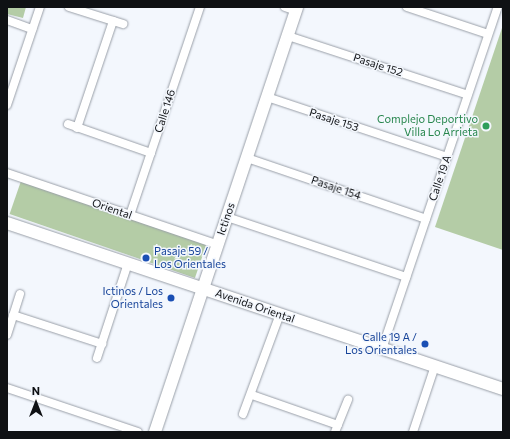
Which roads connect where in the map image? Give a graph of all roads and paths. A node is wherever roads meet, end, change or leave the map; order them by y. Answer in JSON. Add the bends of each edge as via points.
{"nodes":[{"id":1,"x":40,"y":7,"type":"edge"},
{"id":2,"x":69,"y":7,"type":"edge"},
{"id":3,"x":200,"y":7,"type":"edge"},
{"id":4,"x":407,"y":7,"type":"edge"},
{"id":5,"x":498,"y":7,"type":"edge"},
{"id":6,"x":293,"y":8,"type":"edge"},
{"id":7,"x":7,"y":20,"type":"edge"},
{"id":8,"x":113,"y":21,"type":"junction"},
{"id":9,"x":123,"y":24,"type":"dead end"},
{"id":10,"x":32,"y":29,"type":"junction"},
{"id":11,"x":488,"y":34,"type":"junction"},
{"id":12,"x":288,"y":36,"type":"junction"},
{"id":13,"x":468,"y":95,"type":"junction"},
{"id":14,"x":267,"y":97,"type":"junction"},
{"id":15,"x":7,"y":105,"type":"edge"},
{"id":16,"x":68,"y":124,"type":"dead end"},
{"id":17,"x":78,"y":128,"type":"junction"},
{"id":18,"x":151,"y":152,"type":"junction"},
{"id":19,"x":447,"y":157,"type":"junction"},
{"id":20,"x":247,"y":158,"type":"junction"},
{"id":21,"x":7,"y":173,"type":"edge"},
{"id":22,"x":130,"y":215,"type":"junction"},
{"id":23,"x":227,"y":217,"type":"junction"},
{"id":24,"x":426,"y":219,"type":"junction"},
{"id":25,"x":7,"y":223,"type":"edge"},
{"id":26,"x":218,"y":245,"type":"junction"},
{"id":27,"x":128,"y":263,"type":"junction"},
{"id":28,"x":406,"y":277,"type":"junction"},
{"id":29,"x":203,"y":289,"type":"junction"},
{"id":30,"x":20,"y":294,"type":"dead end"},
{"id":31,"x":280,"y":314,"type":"junction"},
{"id":32,"x":14,"y":315,"type":"junction"},
{"id":33,"x":7,"y":335,"type":"edge"},
{"id":34,"x":102,"y":344,"type":"junction"},
{"id":35,"x":382,"y":349,"type":"junction"},
{"id":36,"x":97,"y":358,"type":"dead end"},
{"id":37,"x":435,"y":366,"type":"junction"},
{"id":38,"x":7,"y":388,"type":"edge"},
{"id":39,"x":503,"y":389,"type":"edge"},
{"id":40,"x":252,"y":395,"type":"junction"},
{"id":41,"x":348,"y":400,"type":"dead end"},
{"id":42,"x":243,"y":414,"type":"dead end"},
{"id":43,"x":336,"y":428,"type":"edge"},
{"id":44,"x":138,"y":432,"type":"edge"},
{"id":45,"x":155,"y":432,"type":"edge"},
{"id":46,"x":413,"y":432,"type":"edge"}],
"edges":[{"from":1,"to":10,"type":"street"},
{"from":2,"to":8,"type":"street"},
{"from":3,"to":18,"type":"street","name":"Calle 146"},
{"from":4,"to":11,"type":"street"},
{"from":5,"to":11,"type":"street","name":"Calle 19 A"},
{"from":6,"to":12,"type":"main road","name":"Ictinos"},
{"from":7,"to":10,"type":"street"},
{"from":8,"to":9,"type":"street"},
{"from":8,"to":17,"type":"street"},
{"from":10,"to":15,"type":"street"},
{"from":11,"to":13,"type":"street","name":"Calle 19 A"},
{"from":12,"to":13,"type":"street","name":"Pasaje 152"},
{"from":12,"to":14,"type":"main road","name":"Ictinos"},
{"from":13,"to":19,"type":"street","name":"Calle 19 A"},
{"from":14,"to":19,"type":"street","name":"Pasaje 153"},
{"from":14,"to":20,"type":"main road","name":"Ictinos"},
{"from":16,"to":17,"type":"street"},
{"from":17,"to":18,"type":"street"},
{"from":18,"to":22,"type":"street","name":"Calle 146"},
{"from":19,"to":24,"type":"street","name":"Calle 19 A"},
{"from":20,"to":23,"type":"main road","name":"Ictinos"},
{"from":20,"to":24,"type":"street","name":"Pasaje 154"},
{"from":21,"to":22,"type":"street","name":"Oriental"},
{"from":22,"to":26,"type":"street","name":"Oriental"},
{"from":23,"to":26,"type":"main road","name":"Ictinos"},
{"from":23,"to":28,"type":"street"},
{"from":24,"to":28,"type":"street","name":"Calle 19 A"},
{"from":25,"to":27,"type":"main road","name":"Avenida Oriental"},
{"from":26,"to":29,"type":"main road","name":"Ictinos"},
{"from":27,"to":29,"type":"main road","name":"Avenida Oriental"},
{"from":27,"to":34,"type":"street"},
{"from":28,"to":35,"type":"street","name":"Calle 19 A"},
{"from":29,"to":31,"type":"main road","name":"Avenida Oriental"},
{"from":29,"to":45,"type":"main road","name":"Ictinos"},
{"from":30,"to":32,"type":"street"},
{"from":31,"to":35,"type":"main road","name":"Avenida Oriental"},
{"from":31,"to":40,"type":"street"},
{"from":32,"to":33,"type":"street"},
{"from":32,"to":34,"type":"street"},
{"from":34,"to":36,"type":"street"},
{"from":35,"to":37,"type":"main road","name":"Avenida Oriental"},
{"from":37,"to":39,"type":"main road","name":"Avenida Oriental"},
{"from":37,"to":46,"type":"street"},
{"from":38,"to":44,"type":"street"},
{"from":40,"to":42,"type":"street"},
{"from":40,"to":43,"type":"street"},
{"from":41,"to":43,"type":"street"}]}
